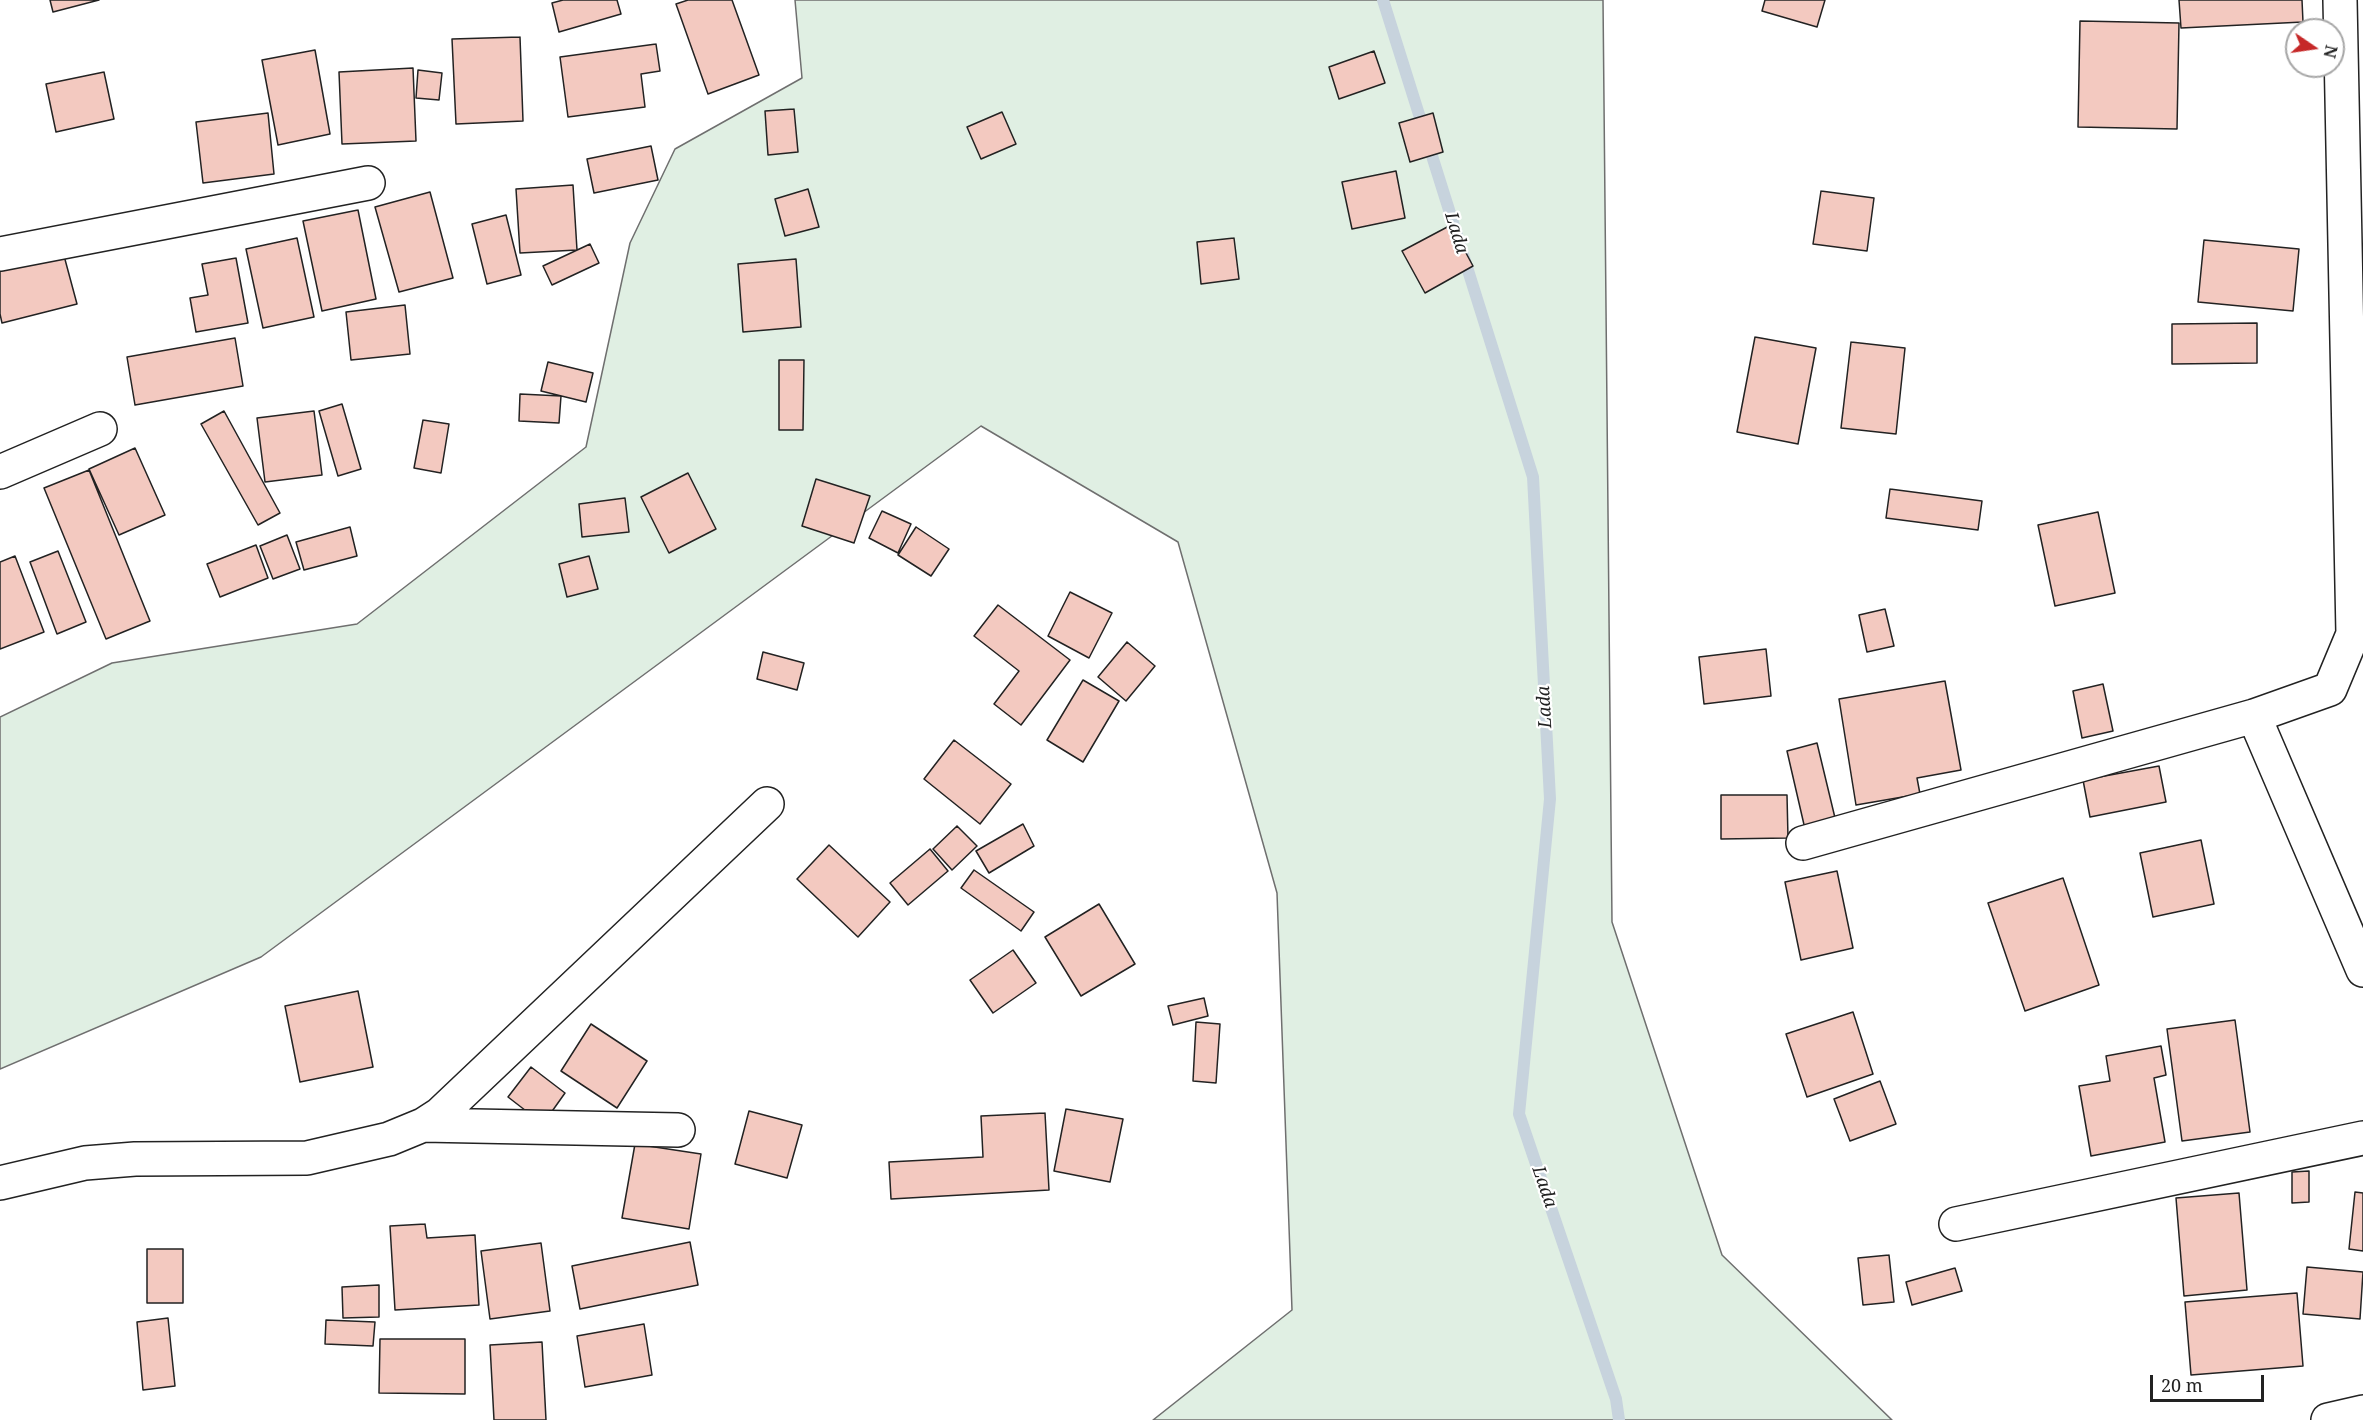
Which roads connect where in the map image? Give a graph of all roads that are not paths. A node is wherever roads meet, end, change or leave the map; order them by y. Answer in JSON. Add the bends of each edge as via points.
{"nodes":[{"id":1,"x":2340,"y":0,"type":"edge"},
{"id":2,"x":368,"y":183,"type":"dead end"},
{"id":3,"x":0,"y":254,"type":"edge"},
{"id":4,"x":100,"y":429,"type":"dead end"},
{"id":5,"x":0,"y":472,"type":"edge"},
{"id":6,"x":2254,"y":716,"type":"junction"},
{"id":7,"x":767,"y":804,"type":"dead end"},
{"id":8,"x":1803,"y":843,"type":"dead end"},
{"id":9,"x":2363,"y":970,"type":"edge"},
{"id":10,"x":423,"y":1125,"type":"junction"},
{"id":11,"x":678,"y":1130,"type":"dead end"},
{"id":12,"x":2363,"y":1138,"type":"edge"},
{"id":13,"x":0,"y":1183,"type":"edge"},
{"id":14,"x":1956,"y":1224,"type":"dead end"},
{"id":15,"x":2363,"y":1412,"type":"edge"},
{"id":16,"x":2328,"y":1420,"type":"edge"}],
"edges":[{"from":1,"to":6,"type":"street","via":[[2353,634],[2330,689]]},
{"from":2,"to":3,"type":"street"},
{"from":4,"to":5,"type":"street"},
{"from":6,"to":8,"type":"street"},
{"from":6,"to":9,"type":"street"},
{"from":7,"to":10,"type":"street","via":[[440,1114]]},
{"from":10,"to":11,"type":"street"},
{"from":10,"to":13,"type":"street","via":[[389,1139],[307,1158],[85,1163]]},
{"from":12,"to":14,"type":"street"},
{"from":15,"to":16,"type":"street"}]}
